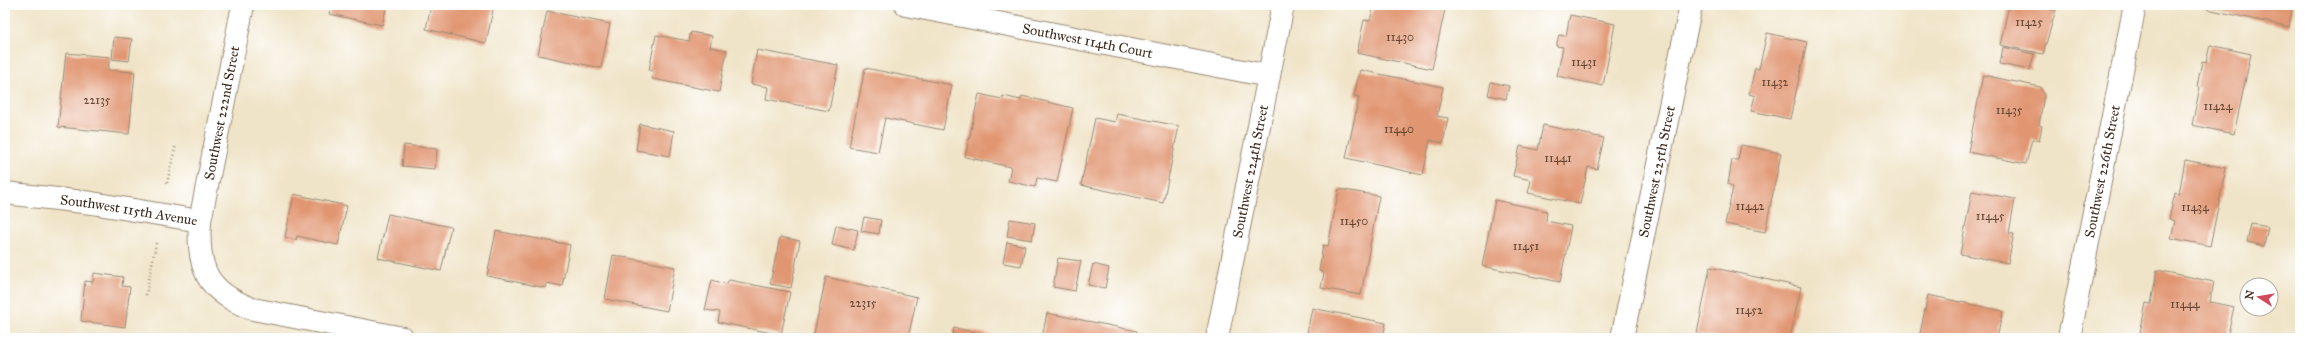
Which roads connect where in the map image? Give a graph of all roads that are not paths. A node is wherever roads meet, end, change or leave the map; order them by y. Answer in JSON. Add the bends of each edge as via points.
{"nodes":[{"id":1,"x":243,"y":5,"type":"edge"},
{"id":2,"x":906,"y":5,"type":"edge"},
{"id":3,"x":1283,"y":5,"type":"edge"},
{"id":4,"x":1691,"y":5,"type":"edge"},
{"id":5,"x":2135,"y":5,"type":"edge"},
{"id":6,"x":1269,"y":76,"type":"junction"},
{"id":7,"x":5,"y":194,"type":"edge"},
{"id":8,"x":200,"y":220,"type":"junction"},
{"id":9,"x":404,"y":338,"type":"edge"},
{"id":10,"x":1217,"y":338,"type":"edge"},
{"id":11,"x":1622,"y":338,"type":"edge"},
{"id":12,"x":2069,"y":338,"type":"edge"}],
"edges":[{"from":1,"to":8,"type":"street","name":"Southwest 222nd Street"},
{"from":2,"to":6,"type":"street","name":"Southwest 114th Court"},
{"from":3,"to":6,"type":"street","name":"Southwest 224th Street"},
{"from":4,"to":11,"type":"street","name":"Southwest 225th Street"},
{"from":5,"to":12,"type":"street","name":"Southwest 226th Street"},
{"from":6,"to":10,"type":"street","name":"Southwest 224th Street"},
{"from":7,"to":8,"type":"street","name":"Southwest 115th Avenue","via":[[92,203]]},
{"from":8,"to":9,"type":"street","name":"Southwest 115th Avenue","via":[[199,254],[203,268],[210,282],[231,299],[253,309]]}]}
